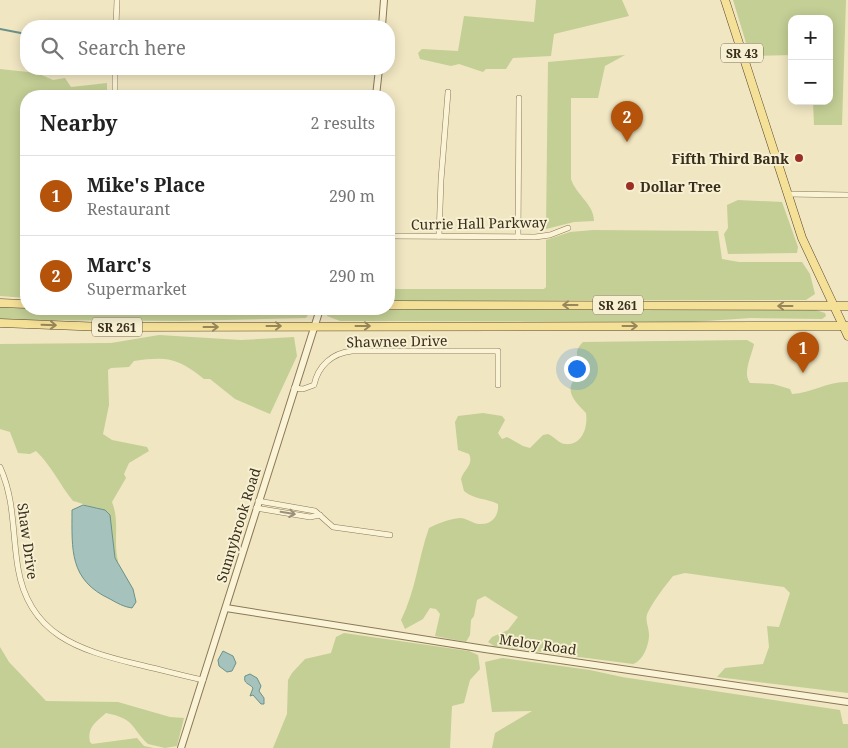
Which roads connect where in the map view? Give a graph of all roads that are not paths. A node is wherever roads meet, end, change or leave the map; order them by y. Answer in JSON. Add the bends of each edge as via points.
{"nodes":[{"id":1,"x":117,"y":0,"type":"edge"},
{"id":2,"x":384,"y":0,"type":"edge"},
{"id":3,"x":726,"y":0,"type":"edge"},
{"id":4,"x":116,"y":20,"type":"edge"},
{"id":5,"x":382,"y":20,"type":"edge"},
{"id":6,"x":115,"y":75,"type":"edge"},
{"id":7,"x":378,"y":75,"type":"edge"},
{"id":8,"x":115,"y":90,"type":"edge"},
{"id":9,"x":376,"y":90,"type":"edge"},
{"id":10,"x":448,"y":92,"type":"dead end"},
{"id":11,"x":519,"y":98,"type":"dead end"},
{"id":12,"x":786,"y":194,"type":"junction"},
{"id":13,"x":848,"y":195,"type":"edge"},
{"id":14,"x":568,"y":228,"type":"dead end"},
{"id":15,"x":395,"y":236,"type":"edge"},
{"id":16,"x":439,"y":236,"type":"junction"},
{"id":17,"x":518,"y":237,"type":"junction"},
{"id":18,"x":0,"y":303,"type":"edge"},
{"id":19,"x":20,"y":304,"type":"edge"},
{"id":20,"x":395,"y":305,"type":"edge"},
{"id":21,"x":833,"y":306,"type":"junction"},
{"id":22,"x":848,"y":306,"type":"edge"},
{"id":23,"x":318,"y":315,"type":"edge"},
{"id":24,"x":0,"y":323,"type":"edge"},
{"id":25,"x":314,"y":326,"type":"junction"},
{"id":26,"x":846,"y":326,"type":"edge"},
{"id":27,"x":848,"y":336,"type":"edge"},
{"id":28,"x":498,"y":385,"type":"dead end"},
{"id":29,"x":294,"y":388,"type":"junction"},
{"id":30,"x":0,"y":467,"type":"edge"},
{"id":31,"x":257,"y":505,"type":"junction"},
{"id":32,"x":390,"y":535,"type":"dead end"},
{"id":33,"x":226,"y":608,"type":"junction"},
{"id":34,"x":203,"y":680,"type":"junction"},
{"id":35,"x":848,"y":702,"type":"edge"},
{"id":36,"x":181,"y":748,"type":"edge"}],
"edges":[{"from":1,"to":4,"type":"street"},
{"from":2,"to":5,"type":"street"},
{"from":3,"to":12,"type":"main road","number":"SR 43"},
{"from":6,"to":8,"type":"street"},
{"from":7,"to":9,"type":"street"},
{"from":10,"to":16,"type":"street"},
{"from":11,"to":17,"type":"street"},
{"from":12,"to":13,"type":"street"},
{"from":12,"to":21,"type":"main road","number":"SR 43"},
{"from":14,"to":17,"type":"street","name":"Currie Hall Parkway","via":[[545,236]]},
{"from":15,"to":16,"type":"street","name":"Currie Hall Parkway"},
{"from":16,"to":17,"type":"street","name":"Currie Hall Parkway"},
{"from":18,"to":19,"type":"main road"},
{"from":21,"to":20,"type":"main road","number":"SR 261","one_way":true},
{"from":21,"to":22,"type":"main road","number":"SR 261"},
{"from":21,"to":26,"type":"main road","number":"SR 43"},
{"from":23,"to":25,"type":"street","name":"Sunnybrook Road"},
{"from":24,"to":25,"type":"main road","number":"SR 261","one_way":true,"via":[[105,327]]},
{"from":25,"to":26,"type":"main road","number":"SR 261","one_way":true},
{"from":25,"to":29,"type":"street","name":"Sunnybrook Road"},
{"from":26,"to":27,"type":"main road","number":"SR 43"},
{"from":28,"to":29,"type":"street","name":"Shawnee Drive","via":[[498,351],[344,352],[322,366],[314,385],[306,389]]},
{"from":29,"to":31,"type":"street","name":"Sunnybrook Road"},
{"from":30,"to":34,"type":"street","name":"Shaw Drive","via":[[12,503],[21,581],[35,611],[49,627],[67,641],[93,653]]},
{"from":31,"to":32,"type":"street","via":[[310,517],[320,515],[333,526]]},
{"from":31,"to":33,"type":"street","name":"Sunnybrook Road"},
{"from":33,"to":34,"type":"street","name":"Sunnybrook Road"},
{"from":33,"to":35,"type":"street","name":"Meloy Road"},
{"from":34,"to":36,"type":"street","name":"Sunnybrook Road"}]}
